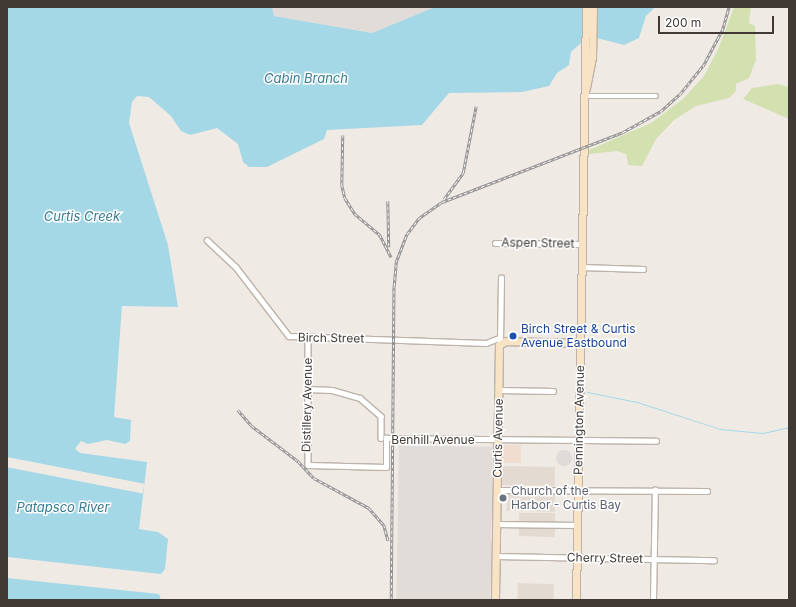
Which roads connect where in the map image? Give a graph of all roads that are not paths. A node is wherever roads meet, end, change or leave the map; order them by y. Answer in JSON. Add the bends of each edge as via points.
{"nodes":[{"id":1,"x":586,"y":7,"type":"edge"},
{"id":2,"x":593,"y":7,"type":"edge"},
{"id":3,"x":589,"y":45,"type":"junction"},
{"id":4,"x":583,"y":96,"type":"junction"},
{"id":5,"x":656,"y":96,"type":"dead end"},
{"id":6,"x":207,"y":240,"type":"dead end"},
{"id":7,"x":494,"y":243,"type":"dead end"},
{"id":8,"x":581,"y":244,"type":"junction"},
{"id":9,"x":581,"y":267,"type":"junction"},
{"id":10,"x":643,"y":268,"type":"dead end"},
{"id":11,"x":501,"y":278,"type":"dead end"},
{"id":12,"x":500,"y":340,"type":"junction"},
{"id":13,"x":567,"y":342,"type":"junction"},
{"id":14,"x":580,"y":343,"type":"junction"},
{"id":15,"x":308,"y":344,"type":"dead end"},
{"id":16,"x":307,"y":389,"type":"junction"},
{"id":17,"x":499,"y":390,"type":"junction"},
{"id":18,"x":554,"y":391,"type":"dead end"},
{"id":19,"x":579,"y":403,"type":"junction"},
{"id":20,"x":381,"y":438,"type":"dead end"},
{"id":21,"x":498,"y":440,"type":"junction"},
{"id":22,"x":656,"y":441,"type":"dead end"},
{"id":23,"x":579,"y":442,"type":"junction"},
{"id":24,"x":308,"y":465,"type":"joint"},
{"id":25,"x":497,"y":490,"type":"junction"},
{"id":26,"x":578,"y":490,"type":"junction"},
{"id":27,"x":655,"y":490,"type":"junction"},
{"id":28,"x":707,"y":491,"type":"dead end"},
{"id":29,"x":496,"y":524,"type":"junction"},
{"id":30,"x":577,"y":525,"type":"junction"},
{"id":31,"x":496,"y":556,"type":"junction"},
{"id":32,"x":577,"y":558,"type":"junction"},
{"id":33,"x":654,"y":559,"type":"junction"},
{"id":34,"x":714,"y":560,"type":"dead end"},
{"id":35,"x":495,"y":600,"type":"edge"},
{"id":36,"x":576,"y":600,"type":"edge"},
{"id":37,"x":653,"y":600,"type":"edge"}],
"edges":[{"from":1,"to":3,"type":"main road","name":"Pennington Avenue"},
{"from":2,"to":3,"type":"main road","name":"Pennington Avenue"},
{"from":3,"to":4,"type":"main road","name":"Pennington Avenue","via":[[591,70]]},
{"from":4,"to":5,"type":"street"},
{"from":4,"to":8,"type":"main road","name":"Pennington Avenue"},
{"from":6,"to":12,"type":"street","name":"Birch Street","via":[[236,267],[290,336],[486,343]]},
{"from":7,"to":8,"type":"street","name":"Aspen Street"},
{"from":8,"to":9,"type":"main road","name":"Pennington Avenue"},
{"from":9,"to":10,"type":"street","name":"Aspen Street"},
{"from":9,"to":14,"type":"main road","name":"Pennington Avenue"},
{"from":11,"to":12,"type":"street","name":"Curtis Avenue"},
{"from":12,"to":13,"type":"main road","name":"Birch Street"},
{"from":12,"to":17,"type":"main road","name":"Curtis Avenue"},
{"from":13,"to":14,"type":"main road","name":"Birch Street"},
{"from":13,"to":19,"type":"main road","via":[[577,346]]},
{"from":14,"to":19,"type":"main road","name":"Pennington Avenue"},
{"from":15,"to":16,"type":"street","name":"Distillery Avenue"},
{"from":16,"to":20,"type":"street","via":[[332,390],[360,398],[381,416]]},
{"from":16,"to":24,"type":"street","name":"Distillery Avenue"},
{"from":17,"to":18,"type":"street"},
{"from":17,"to":21,"type":"main road","name":"Curtis Avenue"},
{"from":19,"to":23,"type":"main road","name":"Pennington Avenue"},
{"from":21,"to":23,"type":"street","name":"Benhill Avenue"},
{"from":21,"to":24,"type":"street","name":"Benhill Avenue","via":[[386,438],[386,467]]},
{"from":21,"to":25,"type":"main road","name":"Curtis Avenue"},
{"from":22,"to":23,"type":"street","name":"Benhill Avenue"},
{"from":23,"to":26,"type":"main road","name":"Pennington Avenue"},
{"from":25,"to":26,"type":"street"},
{"from":25,"to":29,"type":"main road","name":"Curtis Avenue"},
{"from":26,"to":27,"type":"street"},
{"from":26,"to":30,"type":"main road","name":"Pennington Avenue"},
{"from":27,"to":28,"type":"street"},
{"from":27,"to":33,"type":"street"},
{"from":29,"to":30,"type":"street"},
{"from":29,"to":31,"type":"main road","name":"Curtis Avenue"},
{"from":30,"to":32,"type":"main road","name":"Pennington Avenue"},
{"from":31,"to":32,"type":"street","name":"Cherry Street"},
{"from":31,"to":35,"type":"main road","name":"Curtis Avenue"},
{"from":32,"to":33,"type":"street","name":"Cherry Street"},
{"from":32,"to":36,"type":"main road","name":"Pennington Avenue"},
{"from":33,"to":34,"type":"street","name":"Cherry Street"},
{"from":33,"to":37,"type":"street"}]}
